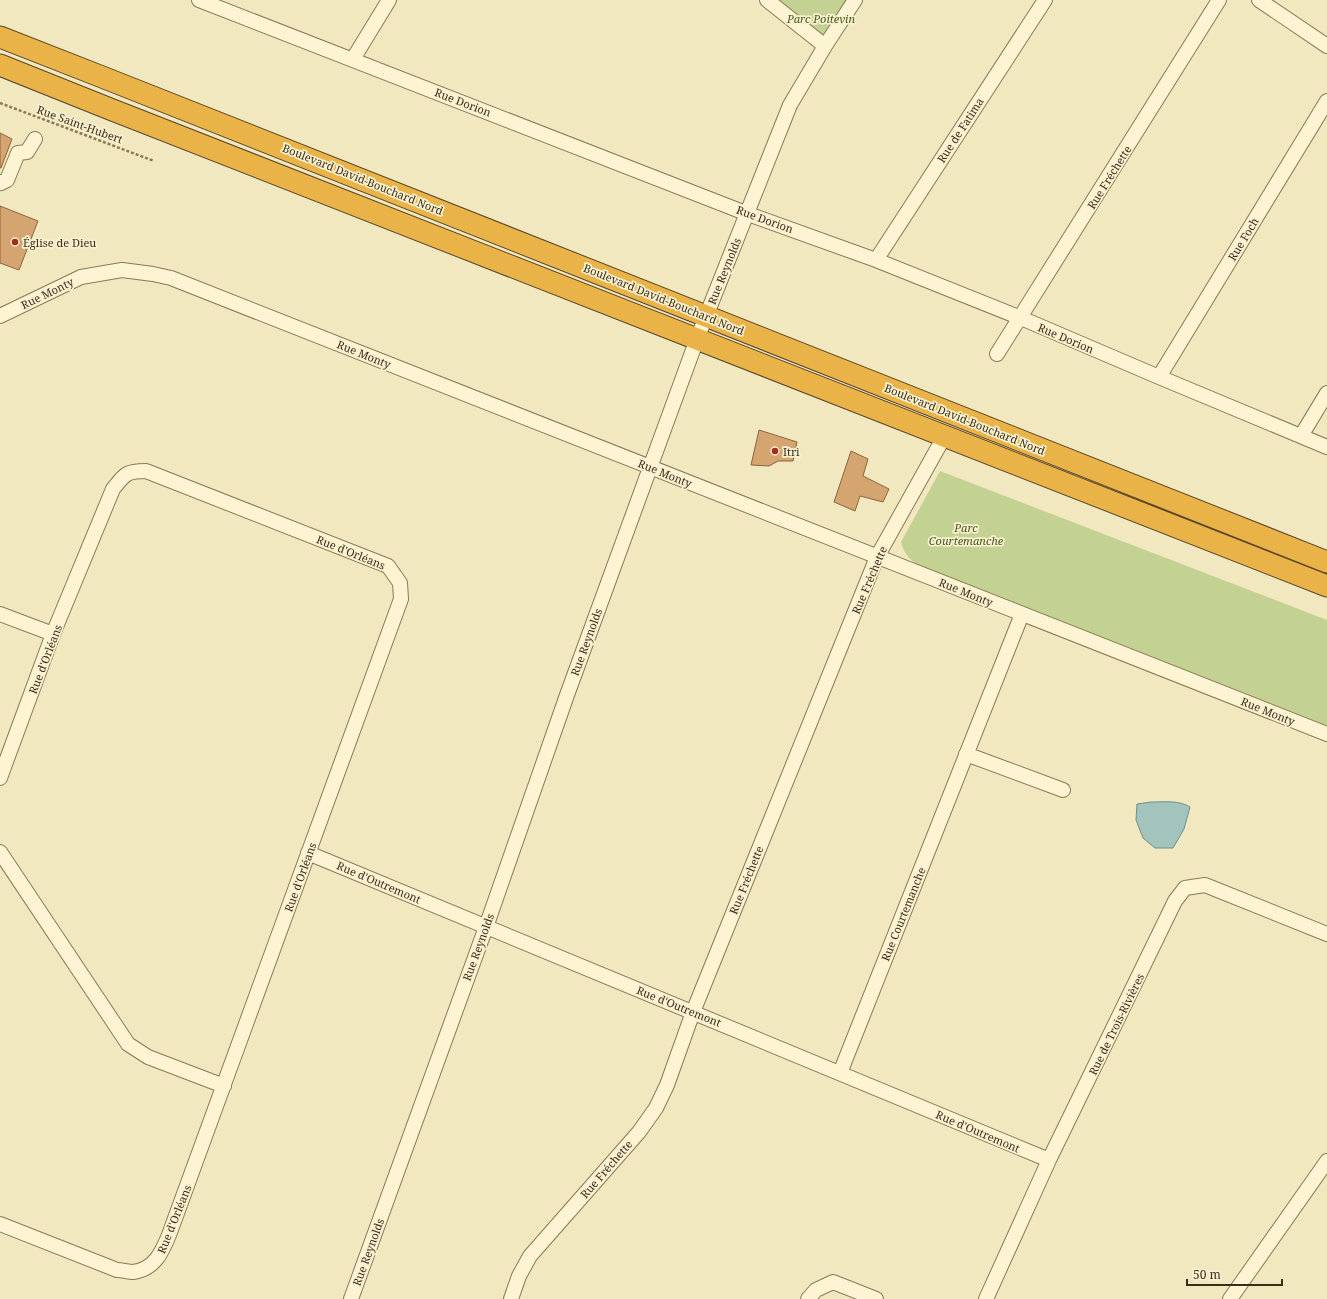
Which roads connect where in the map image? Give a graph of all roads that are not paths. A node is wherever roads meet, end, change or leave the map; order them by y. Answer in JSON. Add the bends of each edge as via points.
{"nodes":[{"id":1,"x":199,"y":0,"type":"edge"},
{"id":2,"x":389,"y":0,"type":"edge"},
{"id":3,"x":767,"y":0,"type":"edge"},
{"id":4,"x":855,"y":0,"type":"edge"},
{"id":5,"x":1045,"y":0,"type":"edge"},
{"id":6,"x":1219,"y":0,"type":"edge"},
{"id":7,"x":1259,"y":0,"type":"edge"},
{"id":8,"x":0,"y":37,"type":"edge"},
{"id":9,"x":825,"y":46,"type":"junction"},
{"id":10,"x":1327,"y":46,"type":"edge"},
{"id":11,"x":353,"y":59,"type":"junction"},
{"id":12,"x":0,"y":64,"type":"edge"},
{"id":13,"x":1327,"y":102,"type":"edge"},
{"id":14,"x":35,"y":139,"type":"dead end"},
{"id":15,"x":0,"y":182,"type":"edge"},
{"id":16,"x":748,"y":214,"type":"junction"},
{"id":17,"x":876,"y":260,"type":"junction"},
{"id":18,"x":0,"y":316,"type":"edge"},
{"id":19,"x":706,"y":316,"type":"junction"},
{"id":20,"x":1021,"y":318,"type":"junction"},
{"id":21,"x":697,"y":339,"type":"junction"},
{"id":22,"x":997,"y":354,"type":"dead end"},
{"id":23,"x":1159,"y":377,"type":"junction"},
{"id":24,"x":1327,"y":393,"type":"edge"},
{"id":25,"x":1301,"y":436,"type":"junction"},
{"id":26,"x":944,"y":437,"type":"junction"},
{"id":27,"x":1327,"y":447,"type":"edge"},
{"id":28,"x":650,"y":467,"type":"junction"},
{"id":29,"x":877,"y":557,"type":"junction"},
{"id":30,"x":1327,"y":562,"type":"edge"},
{"id":31,"x":1327,"y":586,"type":"edge"},
{"id":32,"x":0,"y":614,"type":"edge"},
{"id":33,"x":1022,"y":614,"type":"junction"},
{"id":34,"x":54,"y":634,"type":"junction"},
{"id":35,"x":1327,"y":734,"type":"edge"},
{"id":36,"x":966,"y":754,"type":"junction"},
{"id":37,"x":0,"y":778,"type":"edge"},
{"id":38,"x":1063,"y":790,"type":"dead end"},
{"id":39,"x":0,"y":852,"type":"edge"},
{"id":40,"x":308,"y":853,"type":"junction"},
{"id":41,"x":486,"y":927,"type":"junction"},
{"id":42,"x":1327,"y":934,"type":"edge"},
{"id":43,"x":693,"y":1012,"type":"junction"},
{"id":44,"x":840,"y":1073,"type":"junction"},
{"id":45,"x":224,"y":1086,"type":"junction"},
{"id":46,"x":1049,"y":1160,"type":"junction"},
{"id":47,"x":1327,"y":1161,"type":"edge"},
{"id":48,"x":0,"y":1224,"type":"edge"},
{"id":49,"x":351,"y":1299,"type":"edge"},
{"id":50,"x":511,"y":1299,"type":"edge"},
{"id":51,"x":808,"y":1299,"type":"edge"},
{"id":52,"x":876,"y":1299,"type":"edge"},
{"id":53,"x":986,"y":1299,"type":"edge"},
{"id":54,"x":1230,"y":1299,"type":"edge"}],
"edges":[{"from":1,"to":11,"type":"street","name":"Rue Dorion"},
{"from":2,"to":11,"type":"street"},
{"from":3,"to":9,"type":"street"},
{"from":4,"to":9,"type":"street","name":"Rue Reynolds"},
{"from":5,"to":17,"type":"street","name":"Rue de Fatima"},
{"from":6,"to":20,"type":"street","name":"Rue Fréchette"},
{"from":7,"to":10,"type":"street"},
{"from":8,"to":19,"type":"highway","name":"Boulevard David-Bouchard Nord"},
{"from":9,"to":16,"type":"street","name":"Rue Reynolds","via":[[790,105]]},
{"from":11,"to":16,"type":"street","name":"Rue Dorion"},
{"from":12,"to":21,"type":"highway","name":"Boulevard David-Bouchard Nord"},
{"from":13,"to":23,"type":"street","name":"Rue Foch"},
{"from":14,"to":15,"type":"street","via":[[27,152],[18,153],[7,180]]},
{"from":16,"to":17,"type":"street","name":"Rue Dorion"},
{"from":16,"to":19,"type":"street","name":"Rue Reynolds"},
{"from":17,"to":20,"type":"street","name":"Rue Dorion"},
{"from":18,"to":28,"type":"street","name":"Rue Monty","via":[[81,277],[122,270],[172,278]]},
{"from":19,"to":21,"type":"street","name":"Rue Reynolds"},
{"from":19,"to":30,"type":"highway","name":"Boulevard David-Bouchard Nord"},
{"from":20,"to":22,"type":"street","name":"Rue Fréchette"},
{"from":20,"to":23,"type":"street","name":"Rue Dorion"},
{"from":21,"to":26,"type":"highway","name":"Boulevard David-Bouchard Nord"},
{"from":21,"to":28,"type":"street","name":"Rue Reynolds"},
{"from":23,"to":25,"type":"street","name":"Rue Dorion"},
{"from":24,"to":25,"type":"street"},
{"from":25,"to":27,"type":"street","name":"Rue Dorion"},
{"from":26,"to":29,"type":"street","name":"Rue Fréchette"},
{"from":26,"to":31,"type":"highway","name":"Boulevard David-Bouchard Nord"},
{"from":28,"to":29,"type":"street","name":"Rue Monty"},
{"from":28,"to":41,"type":"street","name":"Rue Reynolds","via":[[569,687]]},
{"from":29,"to":33,"type":"street","name":"Rue Monty"},
{"from":29,"to":43,"type":"street","name":"Rue Fréchette"},
{"from":32,"to":34,"type":"street"},
{"from":33,"to":35,"type":"street","name":"Rue Monty"},
{"from":33,"to":36,"type":"street","name":"Rue Courtemanche"},
{"from":34,"to":37,"type":"street","name":"Rue d'Orléans"},
{"from":34,"to":40,"type":"street","name":"Rue d'Orléans","via":[[113,489],[122,477],[131,471],[146,471],[388,566],[400,583],[401,600]]},
{"from":36,"to":38,"type":"street"},
{"from":36,"to":44,"type":"street","name":"Rue Courtemanche"},
{"from":39,"to":45,"type":"street","via":[[128,1044],[148,1057]]},
{"from":40,"to":41,"type":"street","name":"Rue d'Outremont"},
{"from":40,"to":45,"type":"street","name":"Rue d'Orléans"},
{"from":41,"to":43,"type":"street","name":"Rue d'Outremont"},
{"from":41,"to":49,"type":"street","name":"Rue Reynolds"},
{"from":42,"to":46,"type":"street","name":"Rue de Trois-Rivières","via":[[1205,885],[1185,888],[1175,901]]},
{"from":43,"to":44,"type":"street","name":"Rue d'Outremont"},
{"from":43,"to":50,"type":"street","name":"Rue Fréchette","via":[[656,1108],[639,1132],[530,1256]]},
{"from":44,"to":46,"type":"street","name":"Rue d'Outremont"},
{"from":45,"to":48,"type":"street","name":"Rue d'Orléans","via":[[160,1257],[147,1268],[133,1272],[117,1270]]},
{"from":46,"to":53,"type":"street","name":"Rue de Trois-Rivières"},
{"from":47,"to":54,"type":"street"},
{"from":51,"to":52,"type":"street","via":[[816,1290],[833,1282]]}]}
